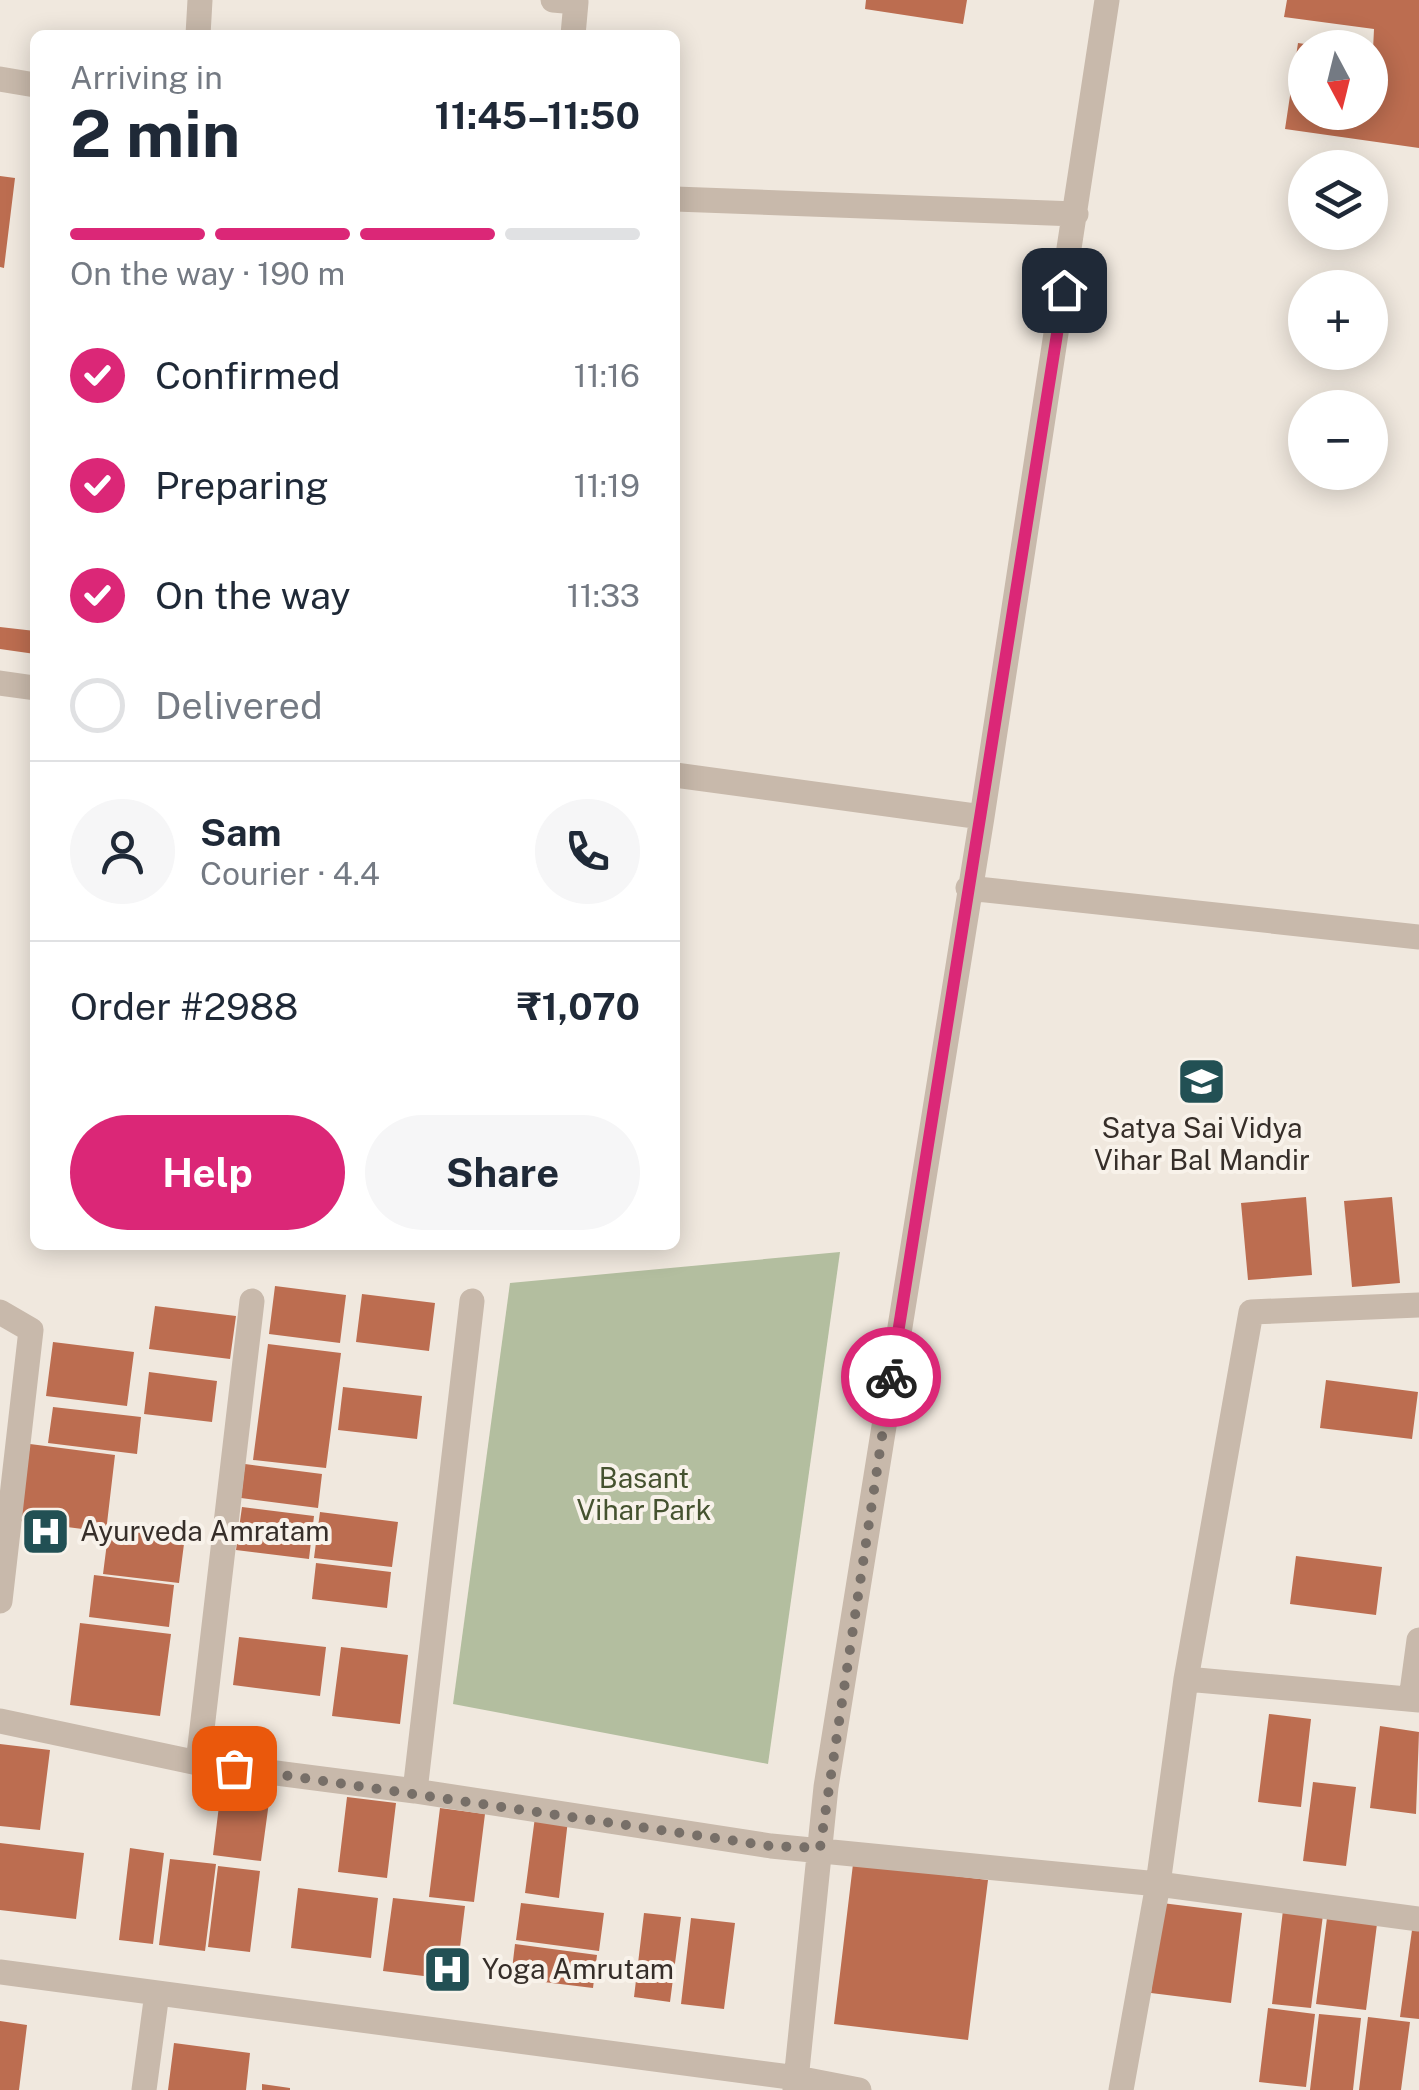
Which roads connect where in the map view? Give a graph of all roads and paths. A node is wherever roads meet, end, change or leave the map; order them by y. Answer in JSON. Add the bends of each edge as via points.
{"nodes":[{"id":1,"x":200,"y":0,"type":"edge"},
{"id":2,"x":553,"y":0,"type":"edge"},
{"id":3,"x":1107,"y":0,"type":"edge"},
{"id":4,"x":198,"y":30,"type":"edge"},
{"id":5,"x":573,"y":30,"type":"edge"},
{"id":6,"x":0,"y":79,"type":"edge"},
{"id":7,"x":30,"y":84,"type":"edge"},
{"id":8,"x":680,"y":199,"type":"edge"},
{"id":9,"x":1076,"y":214,"type":"junction"},
{"id":10,"x":0,"y":683,"type":"edge"},
{"id":11,"x":30,"y":687,"type":"edge"},
{"id":12,"x":680,"y":776,"type":"edge"},
{"id":13,"x":982,"y":817,"type":"junction"},
{"id":14,"x":968,"y":888,"type":"junction"},
{"id":15,"x":1419,"y":937,"type":"edge"},
{"id":16,"x":472,"y":1300,"type":"dead end"},
{"id":17,"x":252,"y":1301,"type":"dead end"},
{"id":18,"x":1419,"y":1304,"type":"edge"},
{"id":19,"x":0,"y":1312,"type":"edge"},
{"id":20,"x":0,"y":1601,"type":"edge"},
{"id":21,"x":1419,"y":1640,"type":"edge"},
{"id":22,"x":1186,"y":1679,"type":"junction"},
{"id":23,"x":1415,"y":1699,"type":"edge"},
{"id":24,"x":0,"y":1721,"type":"edge"},
{"id":25,"x":198,"y":1763,"type":"junction"},
{"id":26,"x":415,"y":1791,"type":"junction"},
{"id":27,"x":820,"y":1848,"type":"junction"},
{"id":28,"x":1158,"y":1884,"type":"junction"},
{"id":29,"x":1419,"y":1919,"type":"edge"},
{"id":30,"x":0,"y":1972,"type":"edge"},
{"id":31,"x":157,"y":1992,"type":"junction"},
{"id":32,"x":796,"y":2084,"type":"edge"},
{"id":33,"x":144,"y":2090,"type":"edge"},
{"id":34,"x":859,"y":2090,"type":"edge"},
{"id":35,"x":1121,"y":2090,"type":"edge"}],
"edges":[{"from":1,"to":4,"type":"street"},
{"from":2,"to":5,"type":"street","via":[[576,2]]},
{"from":3,"to":9,"type":"street"},
{"from":6,"to":7,"type":"street"},
{"from":8,"to":9,"type":"street"},
{"from":9,"to":13,"type":"street"},
{"from":10,"to":11,"type":"street"},
{"from":12,"to":13,"type":"street"},
{"from":13,"to":14,"type":"street"},
{"from":14,"to":15,"type":"street"},
{"from":14,"to":27,"type":"street"},
{"from":16,"to":26,"type":"street"},
{"from":17,"to":25,"type":"street"},
{"from":18,"to":22,"type":"street","via":[[1251,1312]]},
{"from":19,"to":20,"type":"street","via":[[31,1330]]},
{"from":21,"to":23,"type":"street"},
{"from":22,"to":23,"type":"street"},
{"from":22,"to":28,"type":"street"},
{"from":24,"to":25,"type":"street"},
{"from":25,"to":26,"type":"street"},
{"from":26,"to":27,"type":"street"},
{"from":27,"to":28,"type":"street"},
{"from":27,"to":32,"type":"street"},
{"from":28,"to":29,"type":"street"},
{"from":28,"to":35,"type":"street"},
{"from":30,"to":31,"type":"street"},
{"from":31,"to":32,"type":"street"},
{"from":31,"to":33,"type":"street"},
{"from":32,"to":34,"type":"street"}]}
